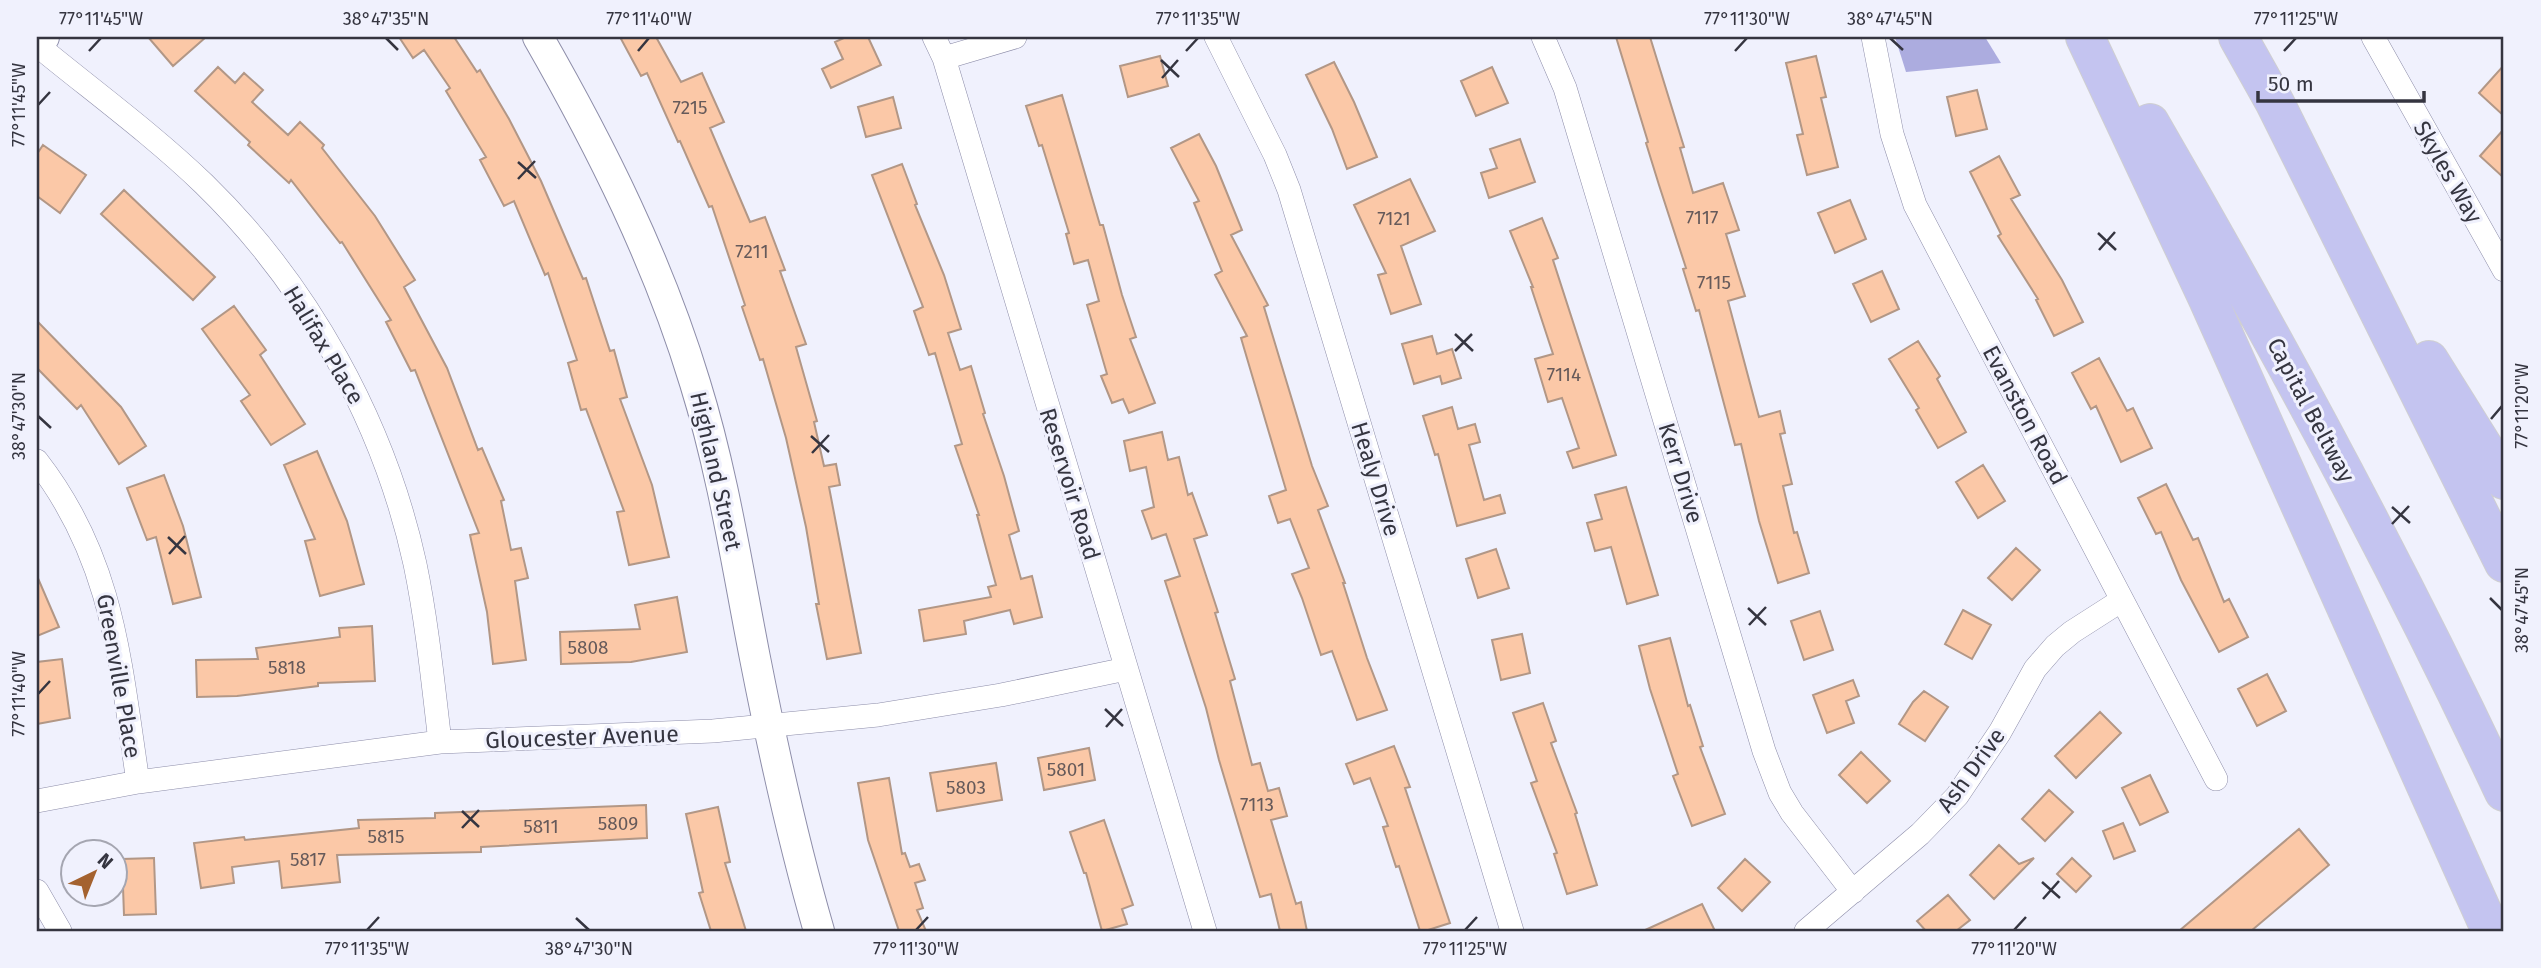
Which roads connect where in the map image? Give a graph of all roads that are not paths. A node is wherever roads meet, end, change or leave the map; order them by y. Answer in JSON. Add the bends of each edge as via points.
{"nodes":[{"id":1,"x":44,"y":37,"type":"edge"},
{"id":2,"x":538,"y":37,"type":"edge"},
{"id":3,"x":934,"y":37,"type":"edge"},
{"id":4,"x":1015,"y":37,"type":"edge"},
{"id":5,"x":1216,"y":37,"type":"edge"},
{"id":6,"x":1543,"y":37,"type":"edge"},
{"id":7,"x":1873,"y":37,"type":"edge"},
{"id":8,"x":2085,"y":37,"type":"edge"},
{"id":9,"x":2100,"y":37,"type":"edge"},
{"id":10,"x":2238,"y":37,"type":"edge"},
{"id":11,"x":2373,"y":37,"type":"edge"},
{"id":12,"x":37,"y":44,"type":"edge"},
{"id":13,"x":944,"y":58,"type":"junction"},
{"id":14,"x":2275,"y":103,"type":"junction"},
{"id":15,"x":2504,"y":270,"type":"edge"},
{"id":16,"x":37,"y":461,"type":"edge"},
{"id":17,"x":2504,"y":480,"type":"edge"},
{"id":18,"x":2504,"y":563,"type":"edge"},
{"id":19,"x":2122,"y":600,"type":"junction"},
{"id":20,"x":1126,"y":668,"type":"junction"},
{"id":21,"x":770,"y":726,"type":"junction"},
{"id":22,"x":440,"y":742,"type":"junction"},
{"id":23,"x":2217,"y":779,"type":"dead end"},
{"id":24,"x":138,"y":782,"type":"junction"},
{"id":25,"x":2504,"y":792,"type":"edge"},
{"id":26,"x":37,"y":801,"type":"edge"},
{"id":27,"x":37,"y":891,"type":"edge"},
{"id":28,"x":1853,"y":892,"type":"junction"},
{"id":29,"x":60,"y":931,"type":"edge"},
{"id":30,"x":819,"y":931,"type":"edge"},
{"id":31,"x":1205,"y":931,"type":"edge"},
{"id":32,"x":1512,"y":931,"type":"edge"},
{"id":33,"x":1806,"y":931,"type":"edge"},
{"id":34,"x":2491,"y":931,"type":"edge"}],
"edges":[{"from":1,"to":12,"type":"street"},
{"from":2,"to":21,"type":"street","name":"Highland Street","via":[[642,240],[696,384],[723,485]]},
{"from":3,"to":13,"type":"street","name":"Reservoir Road"},
{"from":4,"to":13,"type":"street"},
{"from":5,"to":32,"type":"street","name":"Healy Drive","via":[[1289,190]]},
{"from":6,"to":28,"type":"street","name":"Kerr Drive","via":[[1565,88],[1764,751],[1792,813]]},
{"from":7,"to":19,"type":"street","name":"Evanston Road","via":[[1892,134],[1915,205]]},
{"from":8,"to":34,"type":"highway","via":[[2207,297]]},
{"from":9,"to":25,"type":"highway","name":"Capital Beltway","via":[[2334,451]]},
{"from":10,"to":14,"type":"highway"},
{"from":11,"to":15,"type":"street","name":"Skyles Way"},
{"from":12,"to":22,"type":"street","name":"Halifax Place","via":[[173,155],[220,201],[288,283],[333,353],[368,422],[401,510],[415,564]]},
{"from":13,"to":20,"type":"street","name":"Reservoir Road"},
{"from":14,"to":17,"type":"highway"},
{"from":14,"to":18,"type":"highway"},
{"from":16,"to":24,"type":"street","name":"Greenville Place","via":[[89,549],[105,591],[116,634]]},
{"from":19,"to":23,"type":"street","name":"Evanston Road"},
{"from":19,"to":28,"type":"street","name":"Ash Drive","via":[[2055,646],[2031,676],[1956,796]]},
{"from":20,"to":21,"type":"street","name":"Gloucester Avenue","via":[[892,713]]},
{"from":20,"to":31,"type":"street","name":"Reservoir Road"},
{"from":21,"to":22,"type":"street","name":"Gloucester Avenue"},
{"from":21,"to":30,"type":"street","name":"Highland Street"},
{"from":22,"to":24,"type":"street","name":"Gloucester Avenue"},
{"from":24,"to":26,"type":"street","name":"Gloucester Avenue"},
{"from":27,"to":29,"type":"street"},
{"from":28,"to":33,"type":"street","name":"Ash Drive"}]}
